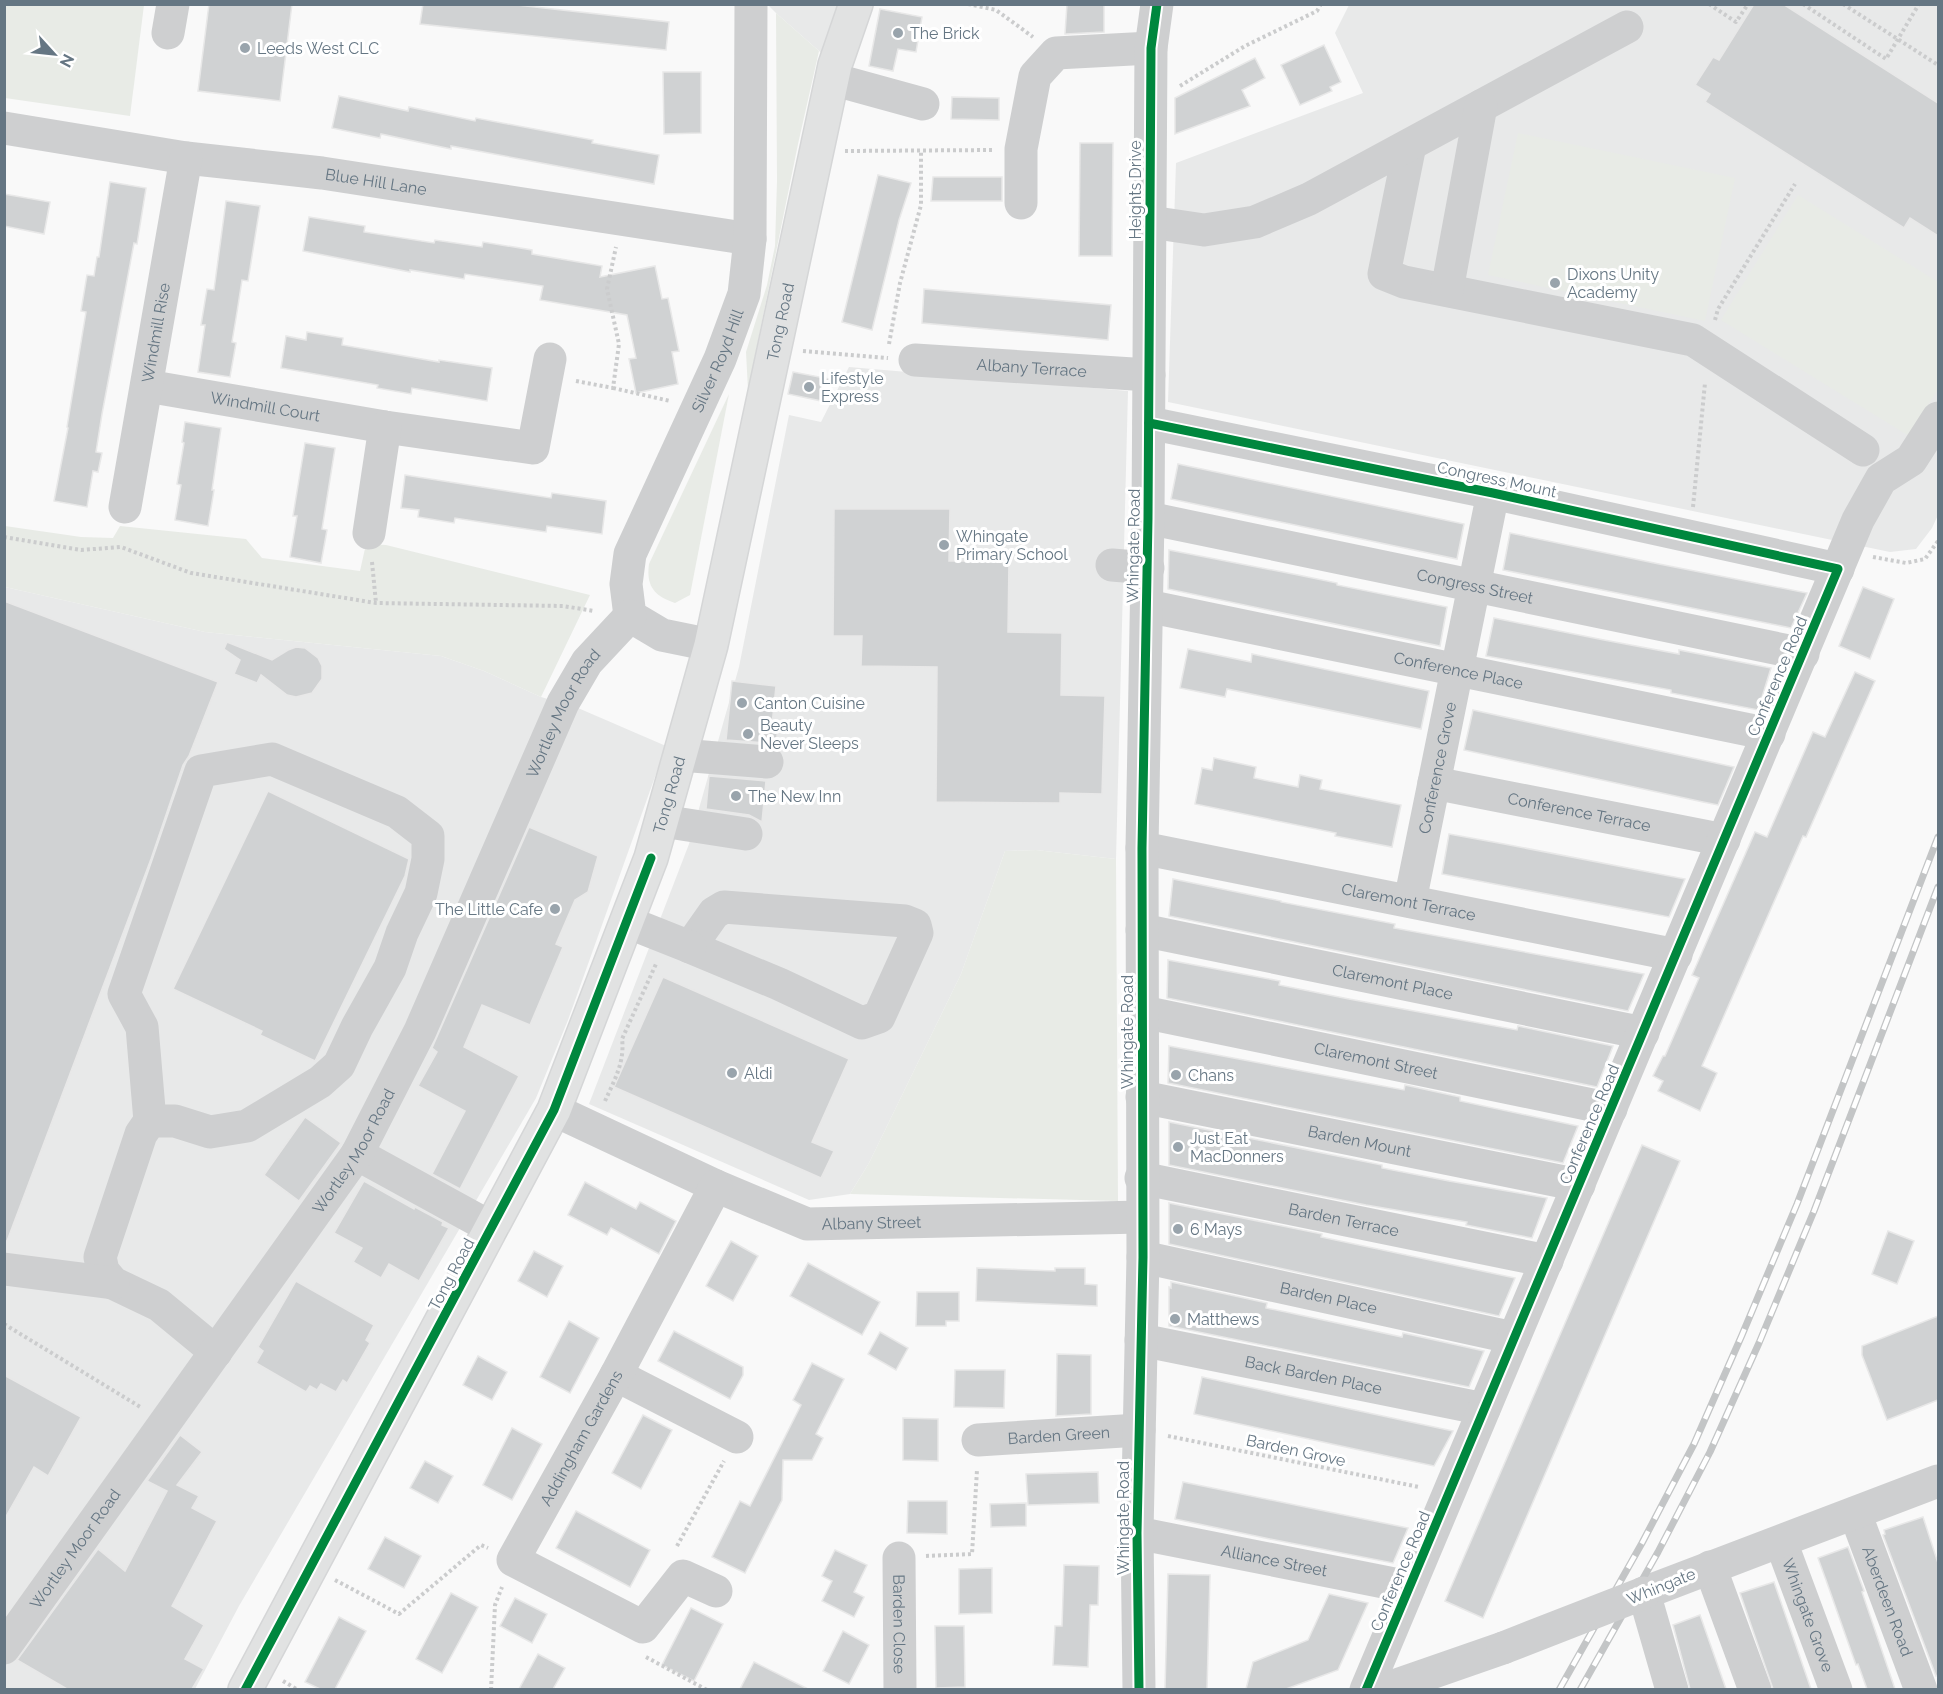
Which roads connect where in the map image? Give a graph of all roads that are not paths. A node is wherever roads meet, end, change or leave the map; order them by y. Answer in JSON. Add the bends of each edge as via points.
{"nodes":[{"id":1,"x":751,"y":4,"type":"edge"},
{"id":2,"x":856,"y":4,"type":"edge"},
{"id":3,"x":1157,"y":4,"type":"edge"},
{"id":4,"x":1628,"y":27,"type":"dead end"},
{"id":5,"x":1151,"y":48,"type":"junction"},
{"id":6,"x":832,"y":79,"type":"junction"},
{"id":7,"x":923,"y":104,"type":"dead end"},
{"id":8,"x":1481,"y":106,"type":"junction"},
{"id":9,"x":4,"y":128,"type":"edge"},
{"id":10,"x":1410,"y":145,"type":"junction"},
{"id":11,"x":186,"y":158,"type":"junction"},
{"id":12,"x":1021,"y":203,"type":"dead end"},
{"id":13,"x":1150,"y":222,"type":"junction"},
{"id":14,"x":750,"y":239,"type":"junction"},
{"id":15,"x":1447,"y":290,"type":"junction"},
{"id":16,"x":901,"y":359,"type":"road end"},
{"id":17,"x":549,"y":368,"type":"road end"},
{"id":18,"x":1149,"y":375,"type":"junction"},
{"id":19,"x":147,"y":386,"type":"junction"},
{"id":20,"x":1938,"y":418,"type":"edge"},
{"id":21,"x":1149,"y":423,"type":"junction"},
{"id":22,"x":385,"y":427,"type":"junction"},
{"id":23,"x":1863,"y":450,"type":"dead end"},
{"id":24,"x":1493,"y":493,"type":"junction"},
{"id":25,"x":125,"y":507,"type":"dead end"},
{"id":26,"x":1148,"y":518,"type":"junction"},
{"id":27,"x":369,"y":533,"type":"road end"},
{"id":28,"x":1112,"y":565,"type":"dead end"},
{"id":29,"x":1148,"y":568,"type":"junction"},
{"id":30,"x":1838,"y":569,"type":"junction"},
{"id":31,"x":1474,"y":585,"type":"junction"},
{"id":32,"x":1147,"y":606,"type":"junction"},
{"id":33,"x":630,"y":616,"type":"junction"},
{"id":34,"x":711,"y":645,"type":"junction"},
{"id":35,"x":1803,"y":654,"type":"junction"},
{"id":36,"x":1457,"y":669,"type":"junction"},
{"id":37,"x":1769,"y":734,"type":"junction"},
{"id":38,"x":680,"y":755,"type":"junction"},
{"id":39,"x":766,"y":762,"type":"dead end"},
{"id":40,"x":1434,"y":783,"type":"junction"},
{"id":41,"x":662,"y":821,"type":"junction"},
{"id":42,"x":746,"y":834,"type":"dead end"},
{"id":43,"x":1724,"y":840,"type":"junction"},
{"id":44,"x":1142,"y":848,"type":"junction"},
{"id":45,"x":1410,"y":901,"type":"junction"},
{"id":46,"x":627,"y":922,"type":"junction"},
{"id":47,"x":1142,"y":930,"type":"junction"},
{"id":48,"x":679,"y":943,"type":"junction"},
{"id":49,"x":1676,"y":955,"type":"junction"},
{"id":50,"x":1143,"y":1012,"type":"junction"},
{"id":51,"x":1643,"y":1034,"type":"junction"},
{"id":52,"x":1142,"y":1098,"type":"junction"},
{"id":53,"x":1611,"y":1109,"type":"junction"},
{"id":54,"x":554,"y":1110,"type":"junction"},
{"id":55,"x":150,"y":1121,"type":"junction"},
{"id":56,"x":357,"y":1154,"type":"junction"},
{"id":57,"x":1141,"y":1178,"type":"junction"},
{"id":58,"x":1579,"y":1185,"type":"junction"},
{"id":59,"x":716,"y":1186,"type":"junction"},
{"id":60,"x":1142,"y":1217,"type":"junction"},
{"id":61,"x":492,"y":1228,"type":"junction"},
{"id":62,"x":1143,"y":1257,"type":"junction"},
{"id":63,"x":1547,"y":1261,"type":"junction"},
{"id":64,"x":4,"y":1269,"type":"edge"},
{"id":65,"x":113,"y":1283,"type":"junction"},
{"id":66,"x":1514,"y":1338,"type":"junction"},
{"id":67,"x":1141,"y":1340,"type":"junction"},
{"id":68,"x":216,"y":1352,"type":"junction"},
{"id":69,"x":616,"y":1375,"type":"junction"},
{"id":70,"x":1484,"y":1409,"type":"junction"},
{"id":71,"x":1139,"y":1430,"type":"junction"},
{"id":72,"x":737,"y":1437,"type":"road end"},
{"id":73,"x":978,"y":1440,"type":"road end"},
{"id":74,"x":1938,"y":1480,"type":"edge"},
{"id":75,"x":1855,"y":1514,"type":"junction"},
{"id":76,"x":1137,"y":1533,"type":"junction"},
{"id":77,"x":1781,"y":1542,"type":"junction"},
{"id":78,"x":899,"y":1558,"type":"road end"},
{"id":79,"x":1710,"y":1566,"type":"junction"},
{"id":80,"x":1410,"y":1587,"type":"junction"},
{"id":81,"x":716,"y":1591,"type":"dead end"},
{"id":82,"x":1644,"y":1593,"type":"junction"},
{"id":83,"x":4,"y":1648,"type":"edge"},
{"id":84,"x":1670,"y":1688,"type":"edge"},
{"id":85,"x":245,"y":1689,"type":"edge"},
{"id":86,"x":900,"y":1689,"type":"edge"},
{"id":87,"x":1139,"y":1689,"type":"edge"},
{"id":88,"x":1366,"y":1689,"type":"edge"},
{"id":89,"x":1382,"y":1689,"type":"edge"},
{"id":90,"x":1755,"y":1689,"type":"edge"},
{"id":91,"x":1836,"y":1689,"type":"edge"},
{"id":92,"x":1921,"y":1689,"type":"edge"}],
"edges":[{"from":1,"to":14,"type":"street","name":"Silver Royd Hill"},
{"from":2,"to":6,"type":"main road","name":"Tong Road"},
{"from":3,"to":5,"type":"street","name":"Heights Drive"},
{"from":4,"to":8,"type":"street"},
{"from":5,"to":12,"type":"street","via":[[1056,53],[1035,76],[1021,149]]},
{"from":5,"to":13,"type":"street","name":"Heights Drive"},
{"from":6,"to":7,"type":"street"},
{"from":6,"to":34,"type":"main road","name":"Tong Road"},
{"from":8,"to":10,"type":"street"},
{"from":8,"to":15,"type":"street"},
{"from":9,"to":11,"type":"street","name":"Blue Hill Lane"},
{"from":10,"to":13,"type":"street","via":[[1309,199],[1255,222],[1204,230]]},
{"from":10,"to":15,"type":"street","via":[[1384,274]]},
{"from":11,"to":14,"type":"street","name":"Blue Hill Lane","via":[[322,172]]},
{"from":11,"to":19,"type":"street","name":"Windmill Rise"},
{"from":13,"to":18,"type":"street","name":"Heights Drive"},
{"from":14,"to":33,"type":"street","name":"Silver Royd Hill","via":[[744,294],[720,359],[630,554],[626,584]]},
{"from":15,"to":23,"type":"street","via":[[1693,340]]},
{"from":16,"to":18,"type":"street","name":"Albany Terrace"},
{"from":17,"to":22,"type":"street","name":"Windmill Court","via":[[533,448]]},
{"from":18,"to":21,"type":"street","name":"Whingate Road"},
{"from":19,"to":22,"type":"street","name":"Windmill Court"},
{"from":19,"to":25,"type":"street","name":"Windmill Rise"},
{"from":20,"to":30,"type":"street","name":"Conference Road","via":[[1911,460],[1881,479],[1858,519]]},
{"from":21,"to":24,"type":"street","name":"Congress Mount"},
{"from":21,"to":26,"type":"street","name":"Whingate Road"},
{"from":22,"to":27,"type":"street"},
{"from":24,"to":30,"type":"street","name":"Congress Mount"},
{"from":24,"to":31,"type":"street","name":"Conference Grove"},
{"from":26,"to":29,"type":"street","name":"Whingate Road"},
{"from":26,"to":31,"type":"street","name":"Congress Street"},
{"from":28,"to":29,"type":"street"},
{"from":29,"to":32,"type":"street","name":"Whingate Road"},
{"from":30,"to":35,"type":"street","name":"Conference Road"},
{"from":31,"to":35,"type":"street","name":"Congress Street"},
{"from":31,"to":36,"type":"street","name":"Conference Grove"},
{"from":32,"to":36,"type":"street","name":"Conference Place"},
{"from":32,"to":44,"type":"street","name":"Whingate Road"},
{"from":33,"to":34,"type":"street","via":[[662,635]]},
{"from":33,"to":56,"type":"street","name":"Wortley Moor Road","via":[[587,662],[563,703],[420,1031]]},
{"from":34,"to":38,"type":"main road","name":"Tong Road"},
{"from":35,"to":37,"type":"street","name":"Conference Road"},
{"from":36,"to":37,"type":"street","name":"Conference Place"},
{"from":36,"to":40,"type":"street","name":"Conference Grove"},
{"from":37,"to":43,"type":"street","name":"Conference Road"},
{"from":38,"to":39,"type":"street"},
{"from":38,"to":41,"type":"main road","name":"Tong Road"},
{"from":40,"to":43,"type":"street","name":"Conference Terrace"},
{"from":40,"to":45,"type":"street","name":"Conference Grove"},
{"from":41,"to":42,"type":"street"},
{"from":41,"to":46,"type":"main road","name":"Tong Road"},
{"from":43,"to":49,"type":"street","name":"Conference Road"},
{"from":44,"to":45,"type":"street","name":"Claremont Terrace"},
{"from":44,"to":47,"type":"street","name":"Whingate Road"},
{"from":45,"to":49,"type":"street","name":"Claremont Terrace"},
{"from":46,"to":48,"type":"street"},
{"from":46,"to":54,"type":"main road","name":"Tong Road"},
{"from":47,"to":50,"type":"street","name":"Whingate Road"},
{"from":47,"to":51,"type":"street","name":"Claremont Place"},
{"from":48,"to":48,"type":"street","via":[[724,907],[905,921],[915,925],[917,933],[879,1017],[862,1023]]},
{"from":49,"to":51,"type":"street","name":"Conference Road"},
{"from":50,"to":52,"type":"street","name":"Whingate Road"},
{"from":50,"to":53,"type":"street","name":"Claremont Street"},
{"from":51,"to":53,"type":"street","name":"Conference Road"},
{"from":52,"to":57,"type":"street","name":"Whingate Road"},
{"from":52,"to":58,"type":"street","name":"Barden Mount"},
{"from":53,"to":58,"type":"street","name":"Conference Road"},
{"from":54,"to":59,"type":"street","name":"Albany Street"},
{"from":54,"to":61,"type":"main road","name":"Tong Road"},
{"from":55,"to":55,"type":"street","via":[[175,1121],[210,1132],[247,1126],[320,1082],[339,1065],[390,968],[421,893],[428,836],[397,812],[272,759],[201,771],[124,994],[142,1027]]},
{"from":55,"to":65,"type":"street","via":[[141,1134],[100,1257],[102,1271]]},
{"from":56,"to":61,"type":"street"},
{"from":56,"to":68,"type":"street","name":"Wortley Moor Road"},
{"from":57,"to":60,"type":"street","name":"Whingate Road"},
{"from":57,"to":63,"type":"street","name":"Barden Terrace"},
{"from":58,"to":63,"type":"street","name":"Conference Road"},
{"from":59,"to":60,"type":"street","name":"Albany Street","via":[[807,1224]]},
{"from":59,"to":69,"type":"street","name":"Addingham Gardens"},
{"from":60,"to":62,"type":"street","name":"Whingate Road"},
{"from":61,"to":85,"type":"main road","name":"Tong Road"},
{"from":62,"to":66,"type":"street","name":"Barden Place"},
{"from":62,"to":67,"type":"street","name":"Whingate Road"},
{"from":63,"to":66,"type":"street","name":"Conference Road"},
{"from":64,"to":65,"type":"street"},
{"from":65,"to":68,"type":"street","via":[[159,1305]]},
{"from":66,"to":70,"type":"street","name":"Conference Road"},
{"from":67,"to":70,"type":"street","name":"Back Barden Place"},
{"from":67,"to":71,"type":"street","name":"Whingate Road"},
{"from":68,"to":83,"type":"street","name":"Wortley Moor Road"},
{"from":69,"to":72,"type":"street"},
{"from":69,"to":81,"type":"street","name":"Addingham Gardens","via":[[513,1560],[643,1627],[683,1576]]},
{"from":70,"to":80,"type":"street","name":"Conference Road"},
{"from":71,"to":73,"type":"street","name":"Barden Green"},
{"from":71,"to":76,"type":"street","name":"Whingate Road"},
{"from":74,"to":75,"type":"street","name":"Whingate"},
{"from":75,"to":77,"type":"street","name":"Whingate"},
{"from":75,"to":92,"type":"street","name":"Aberdeen Road"},
{"from":76,"to":80,"type":"street","name":"Alliance Street"},
{"from":76,"to":87,"type":"street","name":"Whingate Road"},
{"from":77,"to":79,"type":"street","name":"Whingate"},
{"from":77,"to":91,"type":"street","name":"Whingate Grove"},
{"from":78,"to":86,"type":"street","name":"Barden Close"},
{"from":79,"to":82,"type":"street","name":"Whingate"},
{"from":79,"to":90,"type":"street"},
{"from":80,"to":88,"type":"street","name":"Conference Road"},
{"from":82,"to":84,"type":"street"},
{"from":82,"to":89,"type":"street","name":"Whingate","bridge":true,"via":[[1503,1648]]}]}
